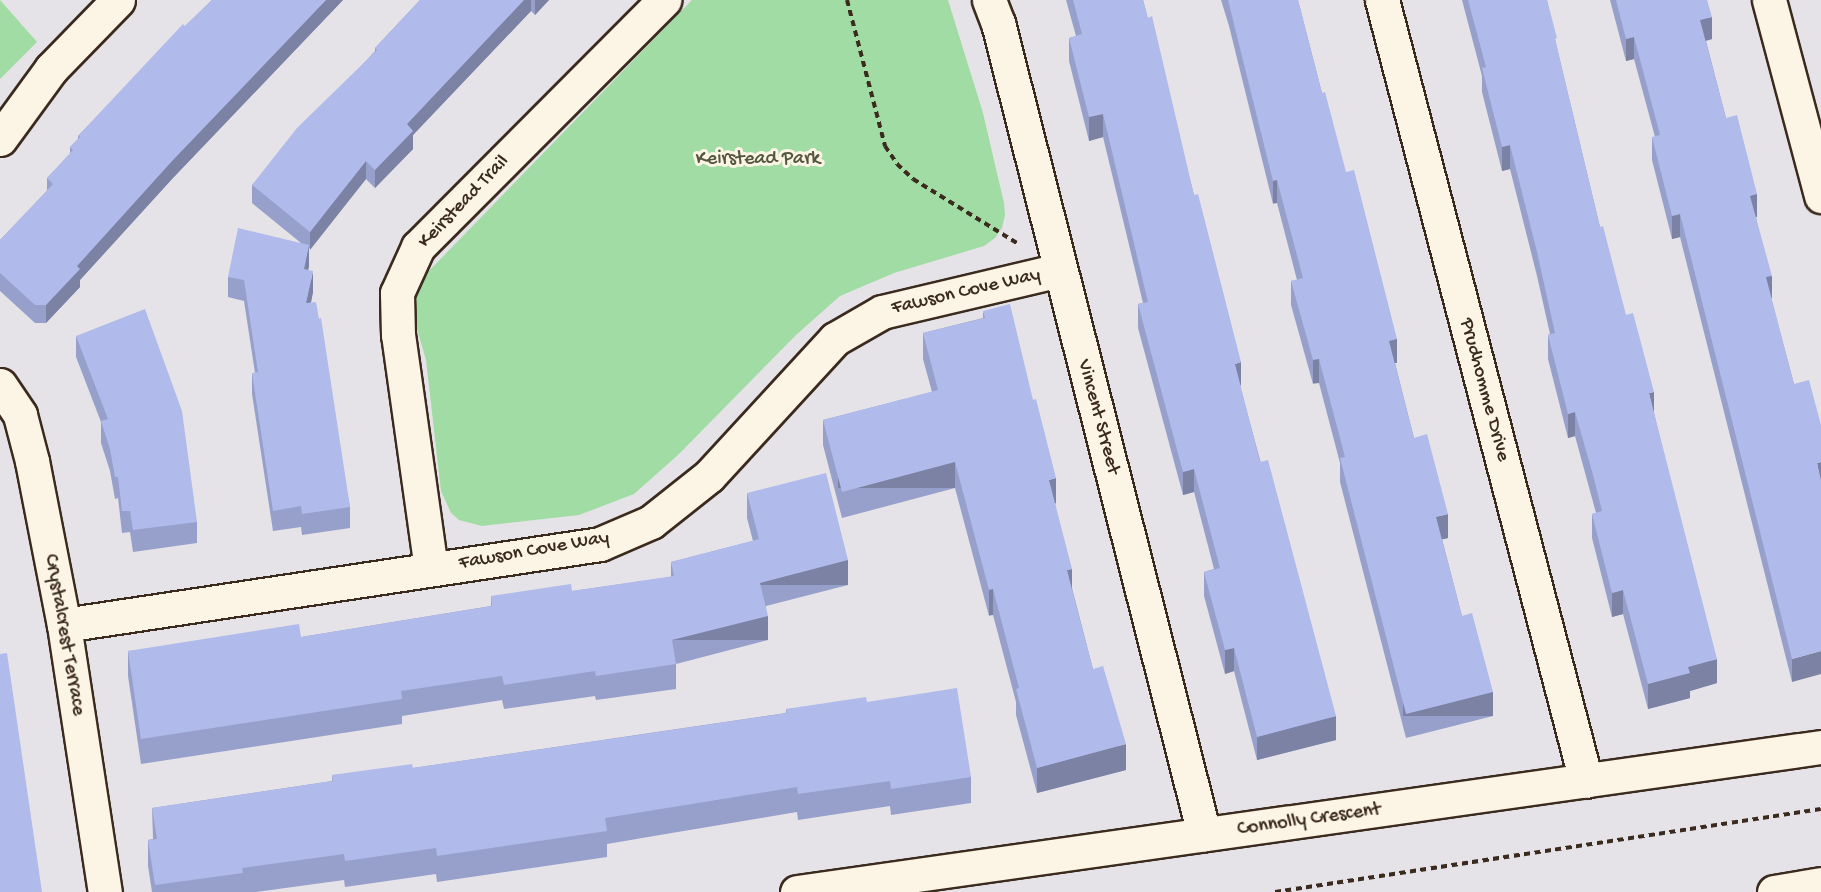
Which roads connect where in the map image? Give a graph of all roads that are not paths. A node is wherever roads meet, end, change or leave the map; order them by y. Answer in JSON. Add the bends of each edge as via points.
{"nodes":[{"id":1,"x":118,"y":0,"type":"edge"},
{"id":2,"x":664,"y":0,"type":"edge"},
{"id":3,"x":989,"y":0,"type":"edge"},
{"id":4,"x":1382,"y":0,"type":"edge"},
{"id":5,"x":1769,"y":0,"type":"edge"},
{"id":6,"x":0,"y":139,"type":"edge"},
{"id":7,"x":1821,"y":196,"type":"edge"},
{"id":8,"x":1060,"y":270,"type":"junction"},
{"id":9,"x":0,"y":385,"type":"edge"},
{"id":10,"x":431,"y":569,"type":"junction"},
{"id":11,"x":64,"y":624,"type":"junction"},
{"id":12,"x":1821,"y":747,"type":"edge"},
{"id":13,"x":1586,"y":781,"type":"junction"},
{"id":14,"x":1204,"y":834,"type":"junction"},
{"id":15,"x":1821,"y":884,"type":"edge"},
{"id":16,"x":105,"y":892,"type":"edge"},
{"id":17,"x":797,"y":892,"type":"edge"},
{"id":18,"x":1774,"y":892,"type":"edge"}],
"edges":[{"from":1,"to":6,"type":"street","via":[[51,69]]},
{"from":2,"to":10,"type":"street","name":"Keirstead Trail","via":[[418,247],[396,293],[398,335]]},
{"from":3,"to":8,"type":"street","name":"Vincent Street"},
{"from":4,"to":13,"type":"street","name":"Prudhomme Drive"},
{"from":5,"to":7,"type":"street"},
{"from":8,"to":10,"type":"street","name":"Fawson Cove Way","via":[[882,312],[835,339],[709,476],[651,522],[600,544]]},
{"from":8,"to":14,"type":"street","name":"Vincent Street"},
{"from":9,"to":11,"type":"street","name":"Crystalcrest Terrace","via":[[20,415]]},
{"from":10,"to":11,"type":"street","name":"Fawson Cove Way"},
{"from":11,"to":16,"type":"street","name":"Crystalcrest Terrace"},
{"from":12,"to":13,"type":"street","name":"Connolly Crescent"},
{"from":13,"to":14,"type":"street","name":"Connolly Crescent"},
{"from":14,"to":17,"type":"street","name":"Connolly Crescent"},
{"from":15,"to":18,"type":"street"}]}
